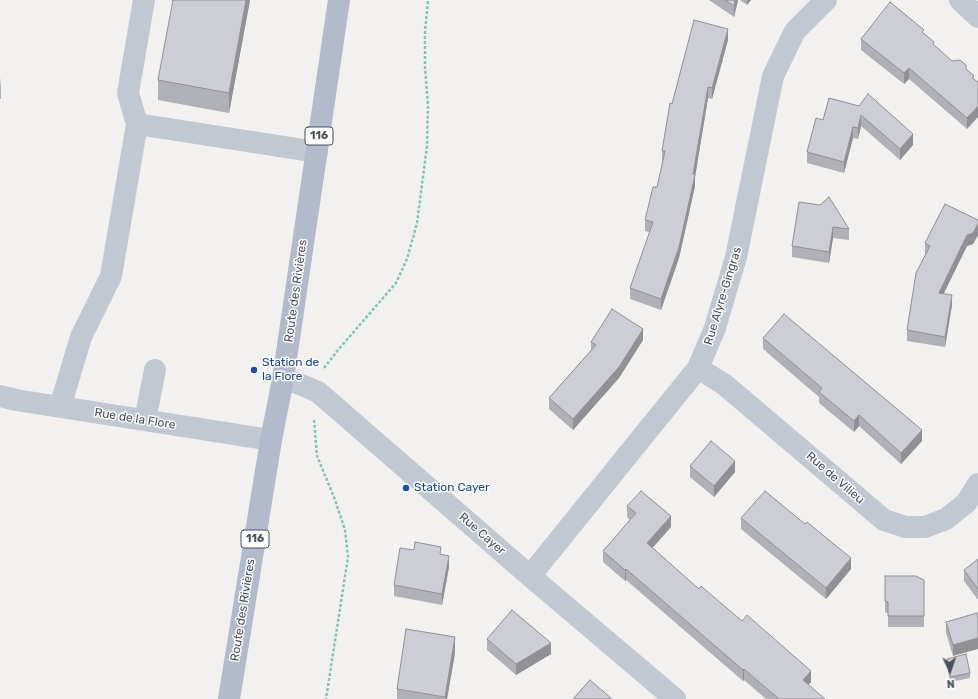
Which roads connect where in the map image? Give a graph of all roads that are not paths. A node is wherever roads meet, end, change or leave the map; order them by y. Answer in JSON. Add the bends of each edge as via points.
{"nodes":[{"id":1,"x":144,"y":0,"type":"edge"},
{"id":2,"x":339,"y":0,"type":"edge"},
{"id":3,"x":826,"y":0,"type":"edge"},
{"id":4,"x":960,"y":0,"type":"edge"},
{"id":5,"x":978,"y":17,"type":"edge"},
{"id":6,"x":137,"y":124,"type":"junction"},
{"id":7,"x":317,"y":152,"type":"junction"},
{"id":8,"x":698,"y":368,"type":"junction"},
{"id":9,"x":155,"y":370,"type":"dead end"},
{"id":10,"x":283,"y":379,"type":"junction"},
{"id":11,"x":0,"y":396,"type":"edge"},
{"id":12,"x":60,"y":407,"type":"junction"},
{"id":13,"x":145,"y":420,"type":"junction"},
{"id":14,"x":271,"y":440,"type":"junction"},
{"id":15,"x":978,"y":484,"type":"edge"},
{"id":16,"x":530,"y":576,"type":"junction"},
{"id":17,"x":229,"y":699,"type":"edge"},
{"id":18,"x":675,"y":699,"type":"edge"}],
"edges":[{"from":1,"to":6,"type":"street","via":[[128,94]]},
{"from":2,"to":7,"type":"main road","name":"Route des Rivières","number":"116"},
{"from":3,"to":8,"type":"street","name":"Rue Alyre-Gingras","via":[[795,31],[773,76],[736,257],[715,328]]},
{"from":4,"to":5,"type":"street"},
{"from":6,"to":7,"type":"street"},
{"from":6,"to":12,"type":"street","via":[[111,276],[82,338]]},
{"from":7,"to":10,"type":"main road","name":"Route des Rivières","number":"116"},
{"from":8,"to":15,"type":"street","name":"Rue de Vilieu","via":[[725,385],[884,520],[906,527],[925,527],[946,519],[966,503]]},
{"from":8,"to":16,"type":"street","name":"Rue Alyre-Gingras"},
{"from":9,"to":13,"type":"street"},
{"from":10,"to":14,"type":"main road","name":"Route des Rivières","number":"116"},
{"from":10,"to":16,"type":"street","name":"Rue Cayer","via":[[297,382],[318,392]]},
{"from":11,"to":12,"type":"street","name":"Rue de la Flore"},
{"from":12,"to":13,"type":"street","name":"Rue de la Flore"},
{"from":13,"to":14,"type":"street","name":"Rue de la Flore"},
{"from":14,"to":17,"type":"main road","name":"Route des Rivières","number":"116"},
{"from":16,"to":18,"type":"street","name":"Rue Cayer"}]}
